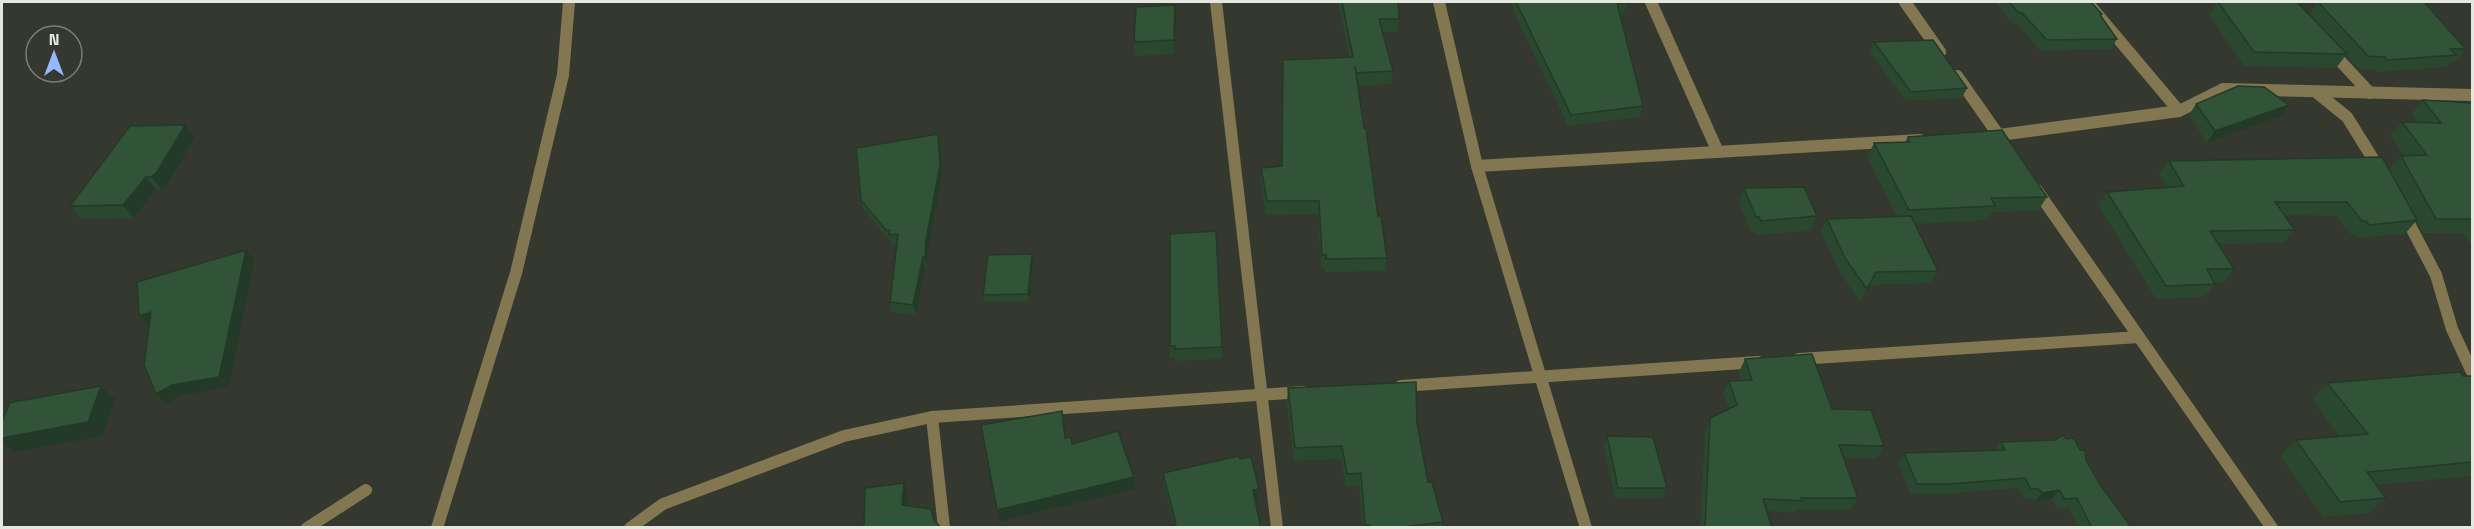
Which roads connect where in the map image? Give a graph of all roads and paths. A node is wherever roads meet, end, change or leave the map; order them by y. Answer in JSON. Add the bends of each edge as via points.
{"nodes":[{"id":1,"x":569,"y":2,"type":"edge"},
{"id":2,"x":1216,"y":2,"type":"edge"},
{"id":3,"x":1439,"y":2,"type":"edge"},
{"id":4,"x":1651,"y":2,"type":"edge"},
{"id":5,"x":1905,"y":2,"type":"edge"},
{"id":6,"x":2087,"y":2,"type":"edge"},
{"id":7,"x":2324,"y":43,"type":"edge"},
{"id":8,"x":2316,"y":92,"type":"junction"},
{"id":9,"x":2370,"y":93,"type":"junction"},
{"id":10,"x":2472,"y":95,"type":"edge"},
{"id":11,"x":2179,"y":111,"type":"junction"},
{"id":12,"x":1999,"y":136,"type":"junction"},
{"id":13,"x":1976,"y":137,"type":"edge"},
{"id":14,"x":1929,"y":140,"type":"edge"},
{"id":15,"x":1718,"y":152,"type":"junction"},
{"id":16,"x":2012,"y":155,"type":"edge"},
{"id":17,"x":1477,"y":166,"type":"junction"},
{"id":18,"x":2026,"y":174,"type":"edge"},
{"id":19,"x":2388,"y":184,"type":"edge"},
{"id":20,"x":2398,"y":203,"type":"edge"},
{"id":21,"x":2139,"y":337,"type":"junction"},
{"id":22,"x":2472,"y":372,"type":"edge"},
{"id":23,"x":1540,"y":377,"type":"junction"},
{"id":24,"x":1389,"y":387,"type":"edge"},
{"id":25,"x":1319,"y":391,"type":"edge"},
{"id":26,"x":1261,"y":395,"type":"junction"},
{"id":27,"x":932,"y":417,"type":"junction"},
{"id":28,"x":366,"y":490,"type":"dead end"},
{"id":29,"x":307,"y":528,"type":"edge"},
{"id":30,"x":436,"y":528,"type":"edge"},
{"id":31,"x":630,"y":528,"type":"edge"},
{"id":32,"x":944,"y":528,"type":"edge"},
{"id":33,"x":1276,"y":528,"type":"edge"},
{"id":34,"x":1586,"y":528,"type":"edge"},
{"id":35,"x":2272,"y":528,"type":"edge"}],
"edges":[{"from":1,"to":30,"type":"street","via":[[563,75],[516,273]]},
{"from":2,"to":26,"type":"street"},
{"from":3,"to":17,"type":"street"},
{"from":4,"to":15,"type":"street"},
{"from":5,"to":12,"type":"street"},
{"from":6,"to":11,"type":"street"},
{"from":7,"to":9,"type":"street"},
{"from":8,"to":9,"type":"street"},
{"from":8,"to":11,"type":"street","via":[[2223,89]]},
{"from":8,"to":19,"type":"street","via":[[2347,117]]},
{"from":9,"to":10,"type":"street"},
{"from":11,"to":12,"type":"street"},
{"from":12,"to":13,"type":"street"},
{"from":12,"to":16,"type":"street"},
{"from":14,"to":15,"type":"street"},
{"from":15,"to":17,"type":"street"},
{"from":17,"to":23,"type":"street"},
{"from":18,"to":21,"type":"street"},
{"from":20,"to":22,"type":"street","via":[[2436,275],[2452,329]]},
{"from":21,"to":23,"type":"street"},
{"from":21,"to":35,"type":"street"},
{"from":23,"to":24,"type":"street"},
{"from":23,"to":34,"type":"street"},
{"from":25,"to":26,"type":"street"},
{"from":26,"to":27,"type":"street"},
{"from":26,"to":33,"type":"street"},
{"from":27,"to":31,"type":"street","via":[[844,436],[663,504]]},
{"from":27,"to":32,"type":"street"},
{"from":28,"to":29,"type":"street"}]}
